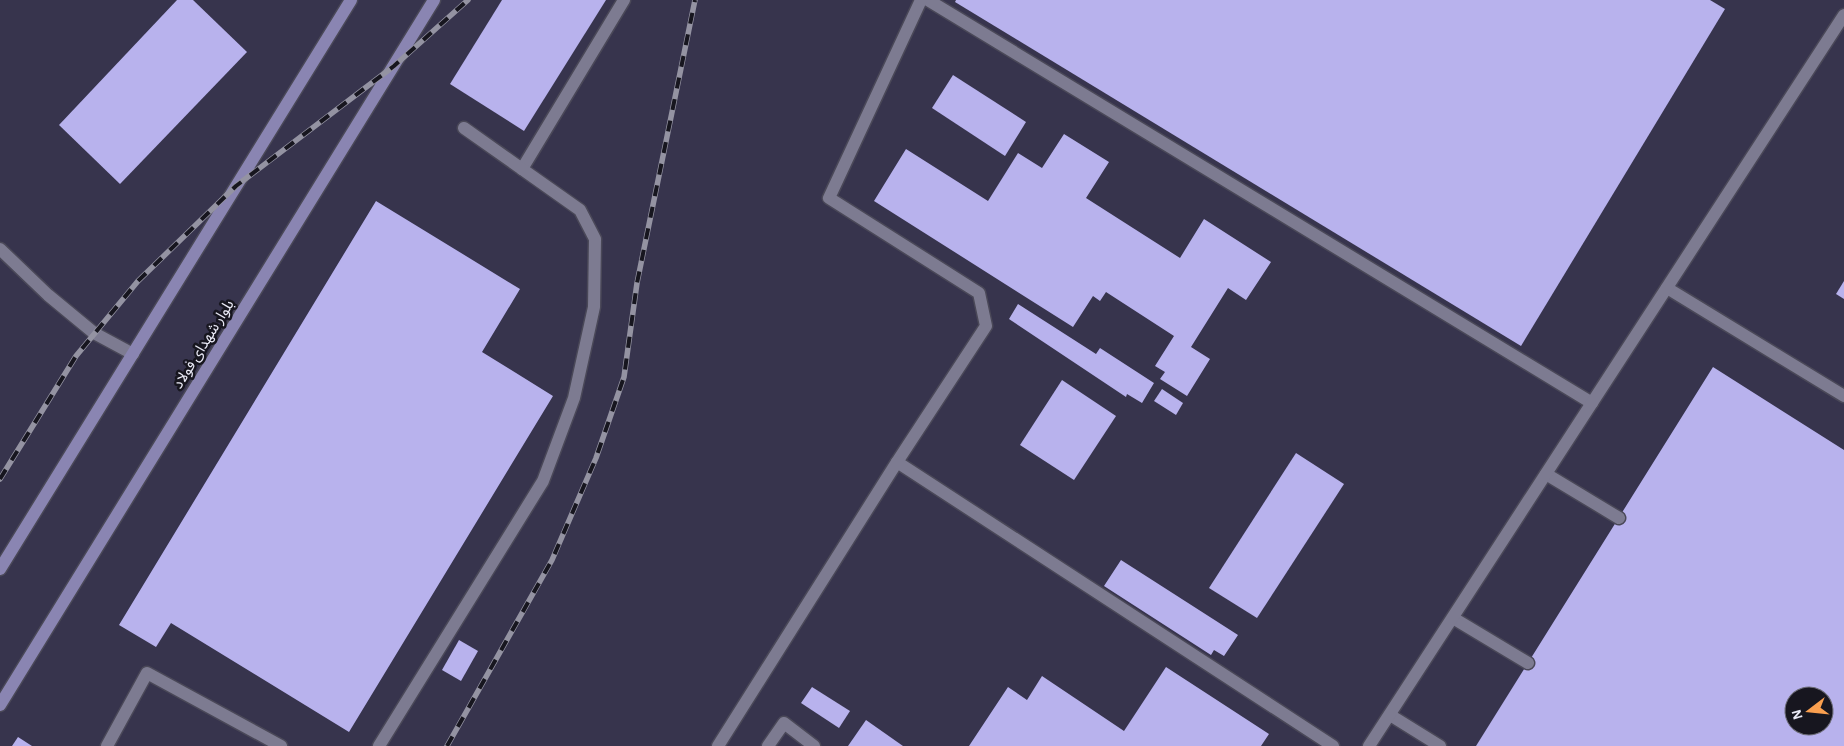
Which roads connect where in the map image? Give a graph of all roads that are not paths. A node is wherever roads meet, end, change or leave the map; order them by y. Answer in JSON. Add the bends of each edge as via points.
{"nodes":[{"id":1,"x":351,"y":0,"type":"edge"},
{"id":2,"x":434,"y":0,"type":"edge"},
{"id":3,"x":624,"y":0,"type":"edge"},
{"id":4,"x":921,"y":0,"type":"edge"},
{"id":5,"x":928,"y":0,"type":"edge"},
{"id":6,"x":1844,"y":15,"type":"edge"},
{"id":7,"x":464,"y":128,"type":"dead end"},
{"id":8,"x":522,"y":169,"type":"junction"},
{"id":9,"x":0,"y":249,"type":"edge"},
{"id":10,"x":1667,"y":288,"type":"junction"},
{"id":11,"x":133,"y":354,"type":"junction"},
{"id":12,"x":1844,"y":396,"type":"edge"},
{"id":13,"x":1592,"y":403,"type":"junction"},
{"id":14,"x":896,"y":462,"type":"junction"},
{"id":15,"x":1546,"y":474,"type":"junction"},
{"id":16,"x":1619,"y":518,"type":"dead end"},
{"id":17,"x":0,"y":570,"type":"edge"},
{"id":18,"x":1453,"y":618,"type":"junction"},
{"id":19,"x":1528,"y":663,"type":"dead end"},
{"id":20,"x":0,"y":705,"type":"edge"},
{"id":21,"x":1390,"y":715,"type":"junction"},
{"id":22,"x":107,"y":746,"type":"edge"},
{"id":23,"x":281,"y":746,"type":"edge"},
{"id":24,"x":379,"y":746,"type":"edge"},
{"id":25,"x":718,"y":746,"type":"edge"},
{"id":26,"x":768,"y":746,"type":"edge"},
{"id":27,"x":814,"y":746,"type":"edge"},
{"id":28,"x":1333,"y":746,"type":"edge"},
{"id":29,"x":1369,"y":746,"type":"edge"},
{"id":30,"x":1440,"y":746,"type":"edge"}],
"edges":[{"from":1,"to":11,"type":"street"},
{"from":2,"to":20,"type":"street","name":"بلوار شهدای فولاد"},
{"from":3,"to":8,"type":"lane"},
{"from":4,"to":14,"type":"lane","via":[[828,198],[979,293],[986,326]]},
{"from":5,"to":13,"type":"lane"},
{"from":6,"to":10,"type":"lane"},
{"from":7,"to":8,"type":"lane"},
{"from":8,"to":24,"type":"lane","via":[[580,210],[595,239],[594,307],[574,398],[543,482]]},
{"from":9,"to":11,"type":"lane","via":[[94,333]]},
{"from":10,"to":12,"type":"lane"},
{"from":10,"to":13,"type":"lane"},
{"from":11,"to":17,"type":"street"},
{"from":13,"to":15,"type":"lane"},
{"from":14,"to":25,"type":"lane"},
{"from":14,"to":28,"type":"lane"},
{"from":15,"to":16,"type":"lane"},
{"from":15,"to":18,"type":"lane"},
{"from":18,"to":19,"type":"lane"},
{"from":18,"to":21,"type":"lane"},
{"from":21,"to":29,"type":"lane"},
{"from":21,"to":30,"type":"lane"},
{"from":22,"to":23,"type":"lane","via":[[147,673]]},
{"from":26,"to":27,"type":"lane","via":[[784,723]]}]}
